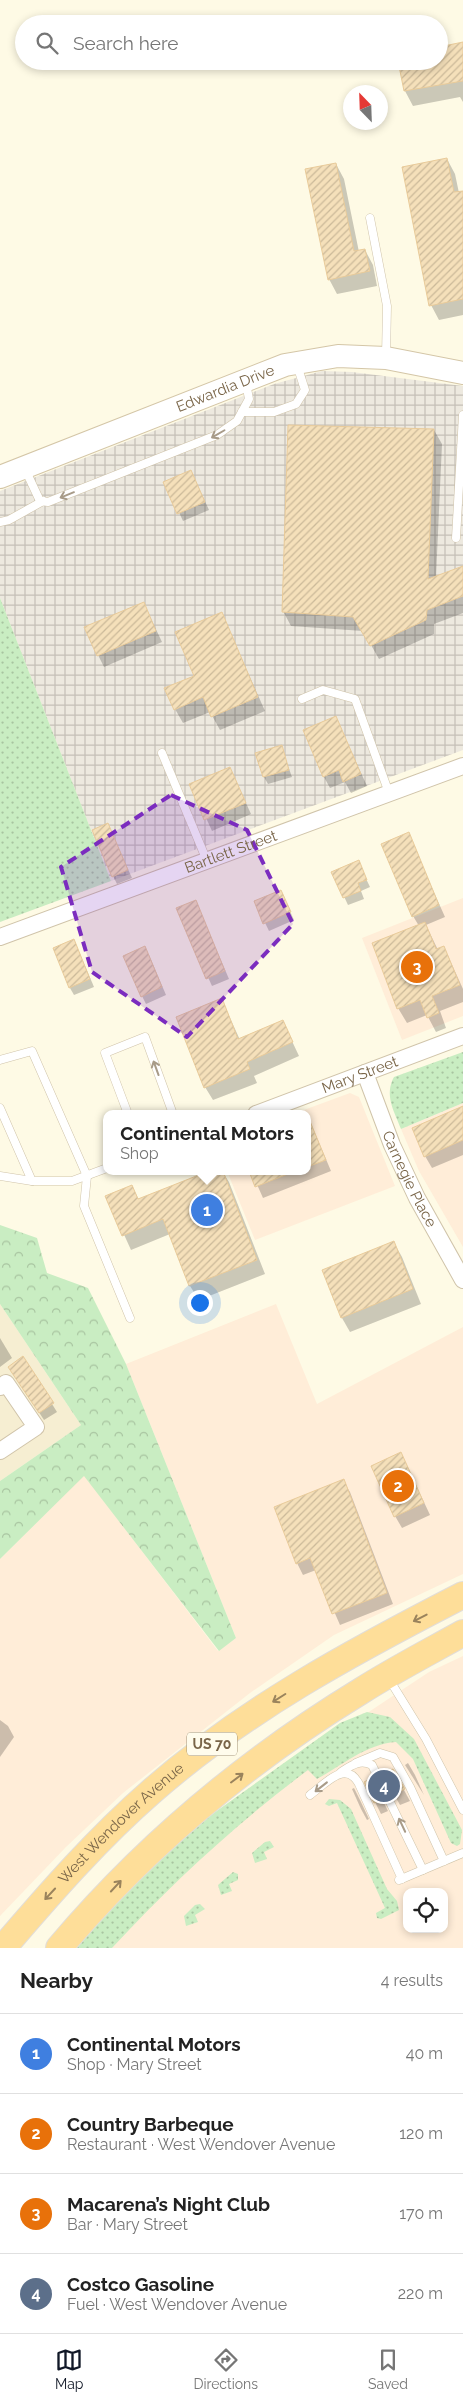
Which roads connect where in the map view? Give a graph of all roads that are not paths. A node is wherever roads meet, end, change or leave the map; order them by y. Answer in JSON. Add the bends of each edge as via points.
{"nodes":[{"id":1,"x":370,"y":218,"type":"dead end"},
{"id":2,"x":386,"y":358,"type":"junction"},
{"id":3,"x":296,"y":364,"type":"junction"},
{"id":4,"x":463,"y":373,"type":"edge"},
{"id":5,"x":246,"y":381,"type":"junction"},
{"id":6,"x":242,"y":412,"type":"junction"},
{"id":7,"x":463,"y":415,"type":"edge"},
{"id":8,"x":25,"y":468,"type":"junction"},
{"id":9,"x":0,"y":477,"type":"edge"},
{"id":10,"x":43,"y":501,"type":"junction"},
{"id":11,"x":0,"y":522,"type":"edge"},
{"id":12,"x":456,"y":538,"type":"dead end"},
{"id":13,"x":302,"y":699,"type":"dead end"},
{"id":14,"x":162,"y":753,"type":"dead end"},
{"id":15,"x":463,"y":766,"type":"edge"},
{"id":16,"x":388,"y":793,"type":"junction"},
{"id":17,"x":207,"y":861,"type":"junction"},
{"id":18,"x":0,"y":937,"type":"edge"},
{"id":19,"x":463,"y":1036,"type":"edge"},
{"id":20,"x":0,"y":1060,"type":"edge"},
{"id":21,"x":365,"y":1073,"type":"junction"},
{"id":22,"x":0,"y":1108,"type":"edge"},
{"id":23,"x":126,"y":1110,"type":"edge"},
{"id":24,"x":172,"y":1110,"type":"edge"},
{"id":25,"x":267,"y":1110,"type":"edge"},
{"id":26,"x":103,"y":1170,"type":"edge"},
{"id":27,"x":0,"y":1176,"type":"edge"},
{"id":28,"x":87,"y":1176,"type":"junction"},
{"id":29,"x":32,"y":1181,"type":"junction"},
{"id":30,"x":463,"y":1280,"type":"edge"},
{"id":31,"x":130,"y":1318,"type":"dead end"},
{"id":32,"x":0,"y":1387,"type":"edge"},
{"id":33,"x":0,"y":1451,"type":"edge"},
{"id":34,"x":463,"y":1595,"type":"edge"},
{"id":35,"x":463,"y":1633,"type":"edge"},
{"id":36,"x":386,"y":1675,"type":"junction"},
{"id":37,"x":356,"y":1762,"type":"junction"},
{"id":38,"x":337,"y":1774,"type":"junction"},
{"id":39,"x":310,"y":1795,"type":"dead end"},
{"id":40,"x":463,"y":1810,"type":"edge"},
{"id":41,"x":463,"y":1852,"type":"edge"},
{"id":42,"x":444,"y":1861,"type":"junction"},
{"id":43,"x":423,"y":1870,"type":"junction"},
{"id":44,"x":4,"y":1948,"type":"edge"},
{"id":45,"x":59,"y":1948,"type":"edge"}],
"edges":[{"from":1,"to":2,"type":"lane","via":[[388,306]]},
{"from":2,"to":3,"type":"main road","name":"Edwardia Drive","via":[[338,356]]},
{"from":2,"to":4,"type":"main road","name":"Edwardia Drive"},
{"from":3,"to":5,"type":"main road","name":"Edwardia Drive"},
{"from":3,"to":6,"type":"lane","via":[[305,390],[296,404],[274,412]]},
{"from":5,"to":6,"type":"lane","via":[[249,399]]},
{"from":5,"to":8,"type":"main road","name":"Edwardia Drive"},
{"from":6,"to":10,"type":"lane","one_way":true,"via":[[237,421],[208,439],[48,502]]},
{"from":7,"to":12,"type":"lane"},
{"from":8,"to":9,"type":"main road","name":"Edwardia Drive"},
{"from":8,"to":10,"type":"lane","via":[[35,492]]},
{"from":10,"to":11,"type":"lane","via":[[10,520]]},
{"from":13,"to":16,"type":"lane","via":[[323,690],[355,699]]},
{"from":14,"to":17,"type":"lane"},
{"from":15,"to":16,"type":"street","name":"Bartlett Street"},
{"from":16,"to":17,"type":"street","name":"Bartlett Street"},
{"from":17,"to":18,"type":"street","name":"Bartlett Street"},
{"from":19,"to":21,"type":"street","name":"Mary Street"},
{"from":20,"to":28,"type":"lane","via":[[32,1051]]},
{"from":21,"to":25,"type":"street","name":"Mary Street"},
{"from":21,"to":30,"type":"street","name":"Carnegie Place","via":[[392,1145]]},
{"from":22,"to":29,"type":"lane"},
{"from":24,"to":23,"type":"lane","one_way":true,"via":[[145,1037],[105,1053]]},
{"from":26,"to":28,"type":"lane"},
{"from":27,"to":29,"type":"lane"},
{"from":28,"to":29,"type":"lane","via":[[72,1180]]},
{"from":28,"to":31,"type":"lane","via":[[84,1206]]},
{"from":32,"to":33,"type":"street","via":[[6,1383],[36,1427]]},
{"from":34,"to":44,"type":"highway","name":"West Wendover Avenue","number":"US 70","one_way":true,"via":[[330,1665],[187,1762],[110,1830],[41,1902]]},
{"from":35,"to":36,"type":"highway","number":"US 70"},
{"from":36,"to":40,"type":"lane","via":[[426,1739]]},
{"from":45,"to":36,"type":"highway","number":"US 70","one_way":true,"via":[[140,1860],[180,1823],[294,1734]]},
{"from":37,"to":38,"type":"lane"},
{"from":37,"to":42,"type":"lane","via":[[380,1753],[393,1757]]},
{"from":43,"to":37,"type":"lane","one_way":true,"via":[[376,1770],[367,1762]]},
{"from":38,"to":39,"type":"lane","one_way":true},
{"from":38,"to":43,"type":"lane","via":[[348,1773],[356,1779],[400,1879]]},
{"from":41,"to":42,"type":"lane"},
{"from":42,"to":43,"type":"lane"}]}
